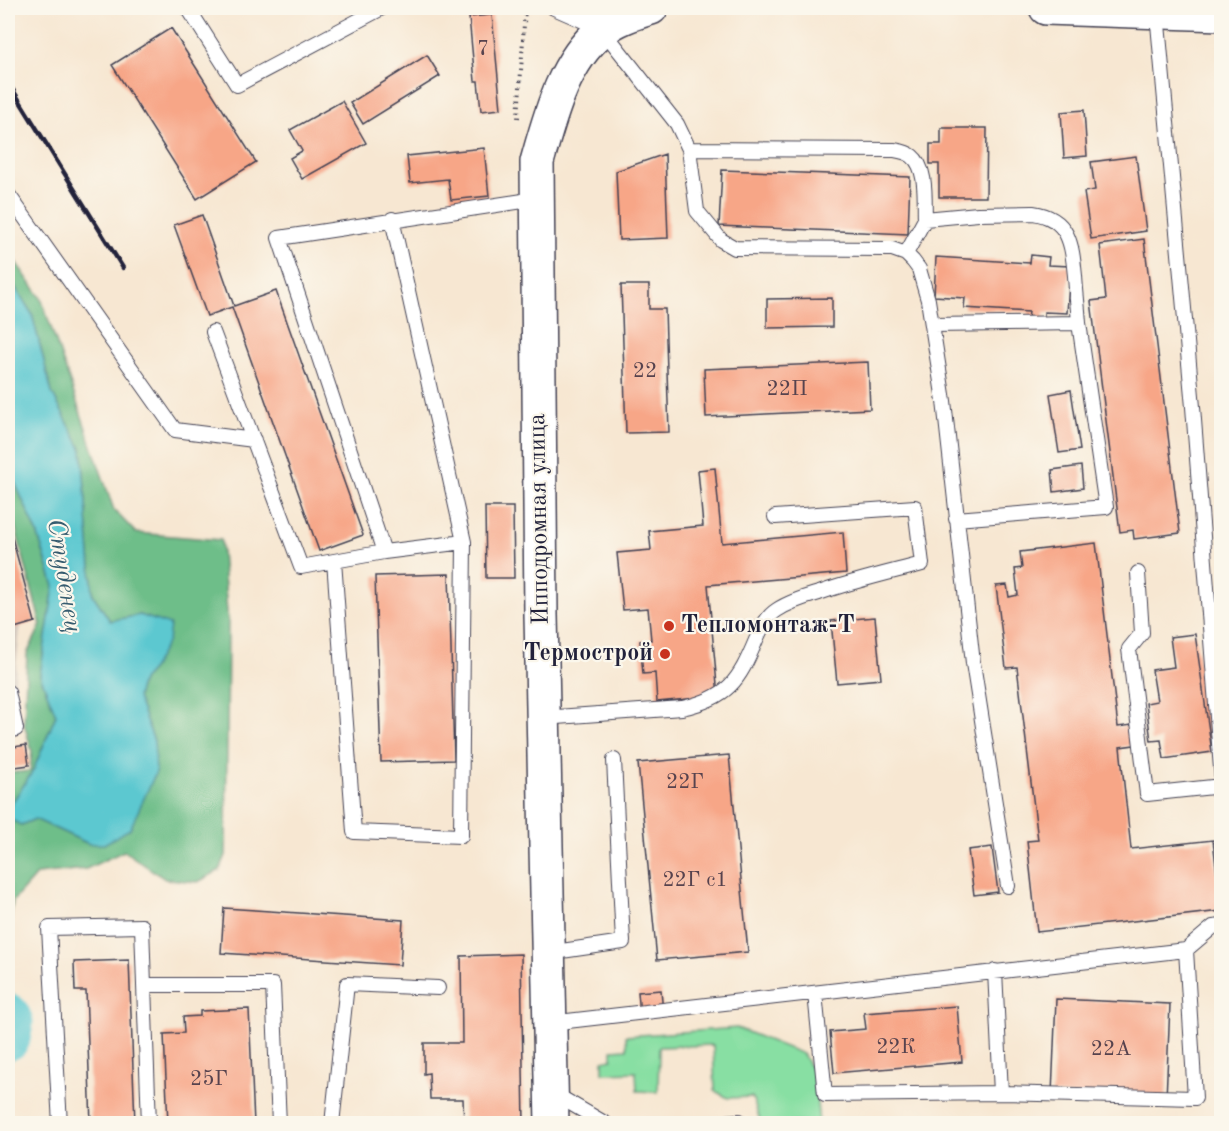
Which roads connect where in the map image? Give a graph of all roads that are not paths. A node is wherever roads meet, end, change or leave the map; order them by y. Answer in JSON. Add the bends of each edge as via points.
{"nodes":[{"id":1,"x":188,"y":8,"type":"edge"},
{"id":2,"x":382,"y":8,"type":"edge"},
{"id":3,"x":554,"y":8,"type":"edge"},
{"id":4,"x":651,"y":8,"type":"edge"},
{"id":5,"x":1046,"y":8,"type":"edge"},
{"id":6,"x":1157,"y":13,"type":"junction"},
{"id":7,"x":1221,"y":14,"type":"edge"},
{"id":8,"x":596,"y":18,"type":"edge"},
{"id":9,"x":689,"y":148,"type":"junction"},
{"id":10,"x":8,"y":194,"type":"edge"},
{"id":11,"x":536,"y":199,"type":"junction"},
{"id":12,"x":392,"y":219,"type":"junction"},
{"id":13,"x":925,"y":219,"type":"junction"},
{"id":14,"x":906,"y":254,"type":"junction"},
{"id":15,"x":1079,"y":323,"type":"junction"},
{"id":16,"x":932,"y":325,"type":"junction"},
{"id":17,"x":213,"y":332,"type":"dead end"},
{"id":18,"x":254,"y":440,"type":"junction"},
{"id":19,"x":775,"y":517,"type":"dead end"},
{"id":20,"x":956,"y":519,"type":"junction"},
{"id":21,"x":464,"y":542,"type":"junction"},
{"id":22,"x":384,"y":552,"type":"junction"},
{"id":23,"x":334,"y":561,"type":"junction"},
{"id":24,"x":1138,"y":573,"type":"dead end"},
{"id":25,"x":8,"y":692,"type":"edge"},
{"id":26,"x":543,"y":718,"type":"junction"},
{"id":27,"x":8,"y":732,"type":"edge"},
{"id":28,"x":614,"y":760,"type":"dead end"},
{"id":29,"x":1221,"y":784,"type":"edge"},
{"id":30,"x":1008,"y":886,"type":"dead end"},
{"id":31,"x":1221,"y":926,"type":"edge"},
{"id":32,"x":1186,"y":950,"type":"junction"},
{"id":33,"x":548,"y":953,"type":"junction"},
{"id":34,"x":995,"y":971,"type":"junction"},
{"id":35,"x":144,"y":985,"type":"junction"},
{"id":36,"x":438,"y":987,"type":"dead end"},
{"id":37,"x":815,"y":993,"type":"junction"},
{"id":38,"x":550,"y":1023,"type":"junction"},
{"id":39,"x":1001,"y":1093,"type":"junction"},
{"id":40,"x":552,"y":1108,"type":"edge"},
{"id":41,"x":60,"y":1124,"type":"edge"},
{"id":42,"x":149,"y":1124,"type":"edge"},
{"id":43,"x":279,"y":1124,"type":"edge"},
{"id":44,"x":332,"y":1124,"type":"edge"},
{"id":45,"x":606,"y":1124,"type":"edge"},
{"id":46,"x":700,"y":1124,"type":"edge"},
{"id":47,"x":740,"y":1124,"type":"edge"}],
"edges":[{"from":1,"to":2,"type":"lane","via":[[237,85]]},
{"from":3,"to":8,"type":"lane"},
{"from":4,"to":8,"type":"main road","via":[[627,16]]},
{"from":5,"to":6,"type":"main road"},
{"from":6,"to":7,"type":"main road"},
{"from":6,"to":29,"type":"lane","via":[[1193,407]]},
{"from":8,"to":9,"type":"lane","via":[[676,124]]},
{"from":8,"to":11,"type":"main road","name":"Ипподромная улица","via":[[558,94],[537,162]]},
{"from":9,"to":13,"type":"lane","via":[[907,153],[918,163],[922,175]]},
{"from":9,"to":14,"type":"lane","via":[[697,211],[721,240],[735,248],[884,248]]},
{"from":10,"to":18,"type":"lane","via":[[175,430]]},
{"from":11,"to":12,"type":"lane"},
{"from":11,"to":26,"type":"main road","name":"Ипподромная улица"},
{"from":12,"to":21,"type":"lane"},
{"from":12,"to":22,"type":"lane","via":[[279,238]]},
{"from":13,"to":14,"type":"lane"},
{"from":13,"to":15,"type":"lane","via":[[1033,213],[1054,219],[1072,248]]},
{"from":14,"to":16,"type":"lane","via":[[923,279]]},
{"from":15,"to":16,"type":"lane"},
{"from":15,"to":20,"type":"lane","via":[[1106,507]]},
{"from":16,"to":20,"type":"lane"},
{"from":17,"to":18,"type":"lane"},
{"from":18,"to":23,"type":"lane","via":[[301,567]]},
{"from":19,"to":26,"type":"lane","via":[[915,507],[922,564],[847,583],[776,610],[759,632],[739,675],[716,697],[703,703],[682,708]]},
{"from":20,"to":30,"type":"lane","via":[[973,663]]},
{"from":21,"to":22,"type":"lane"},
{"from":21,"to":23,"type":"lane","via":[[461,836],[354,832]]},
{"from":22,"to":23,"type":"lane"},
{"from":24,"to":29,"type":"lane","via":[[1142,633],[1129,650],[1147,794]]},
{"from":25,"to":27,"type":"lane","via":[[16,729]]},
{"from":26,"to":33,"type":"main road","name":"Ипподромная улица"},
{"from":28,"to":33,"type":"lane","via":[[623,942]]},
{"from":31,"to":32,"type":"lane","via":[[1213,927]]},
{"from":32,"to":34,"type":"lane"},
{"from":32,"to":39,"type":"lane","via":[[1195,1098]]},
{"from":33,"to":38,"type":"main road","name":"Ипподромная улица"},
{"from":34,"to":37,"type":"lane"},
{"from":34,"to":39,"type":"lane"},
{"from":35,"to":41,"type":"lane","via":[[142,926],[49,928]]},
{"from":35,"to":42,"type":"lane"},
{"from":35,"to":43,"type":"lane","via":[[273,985]]},
{"from":36,"to":44,"type":"lane","via":[[347,984]]},
{"from":37,"to":38,"type":"lane"},
{"from":37,"to":39,"type":"lane","via":[[825,1095]]},
{"from":38,"to":40,"type":"main road","name":"Ипподромная улица"},
{"from":40,"to":45,"type":"lane"},
{"from":46,"to":47,"type":"lane"}]}
